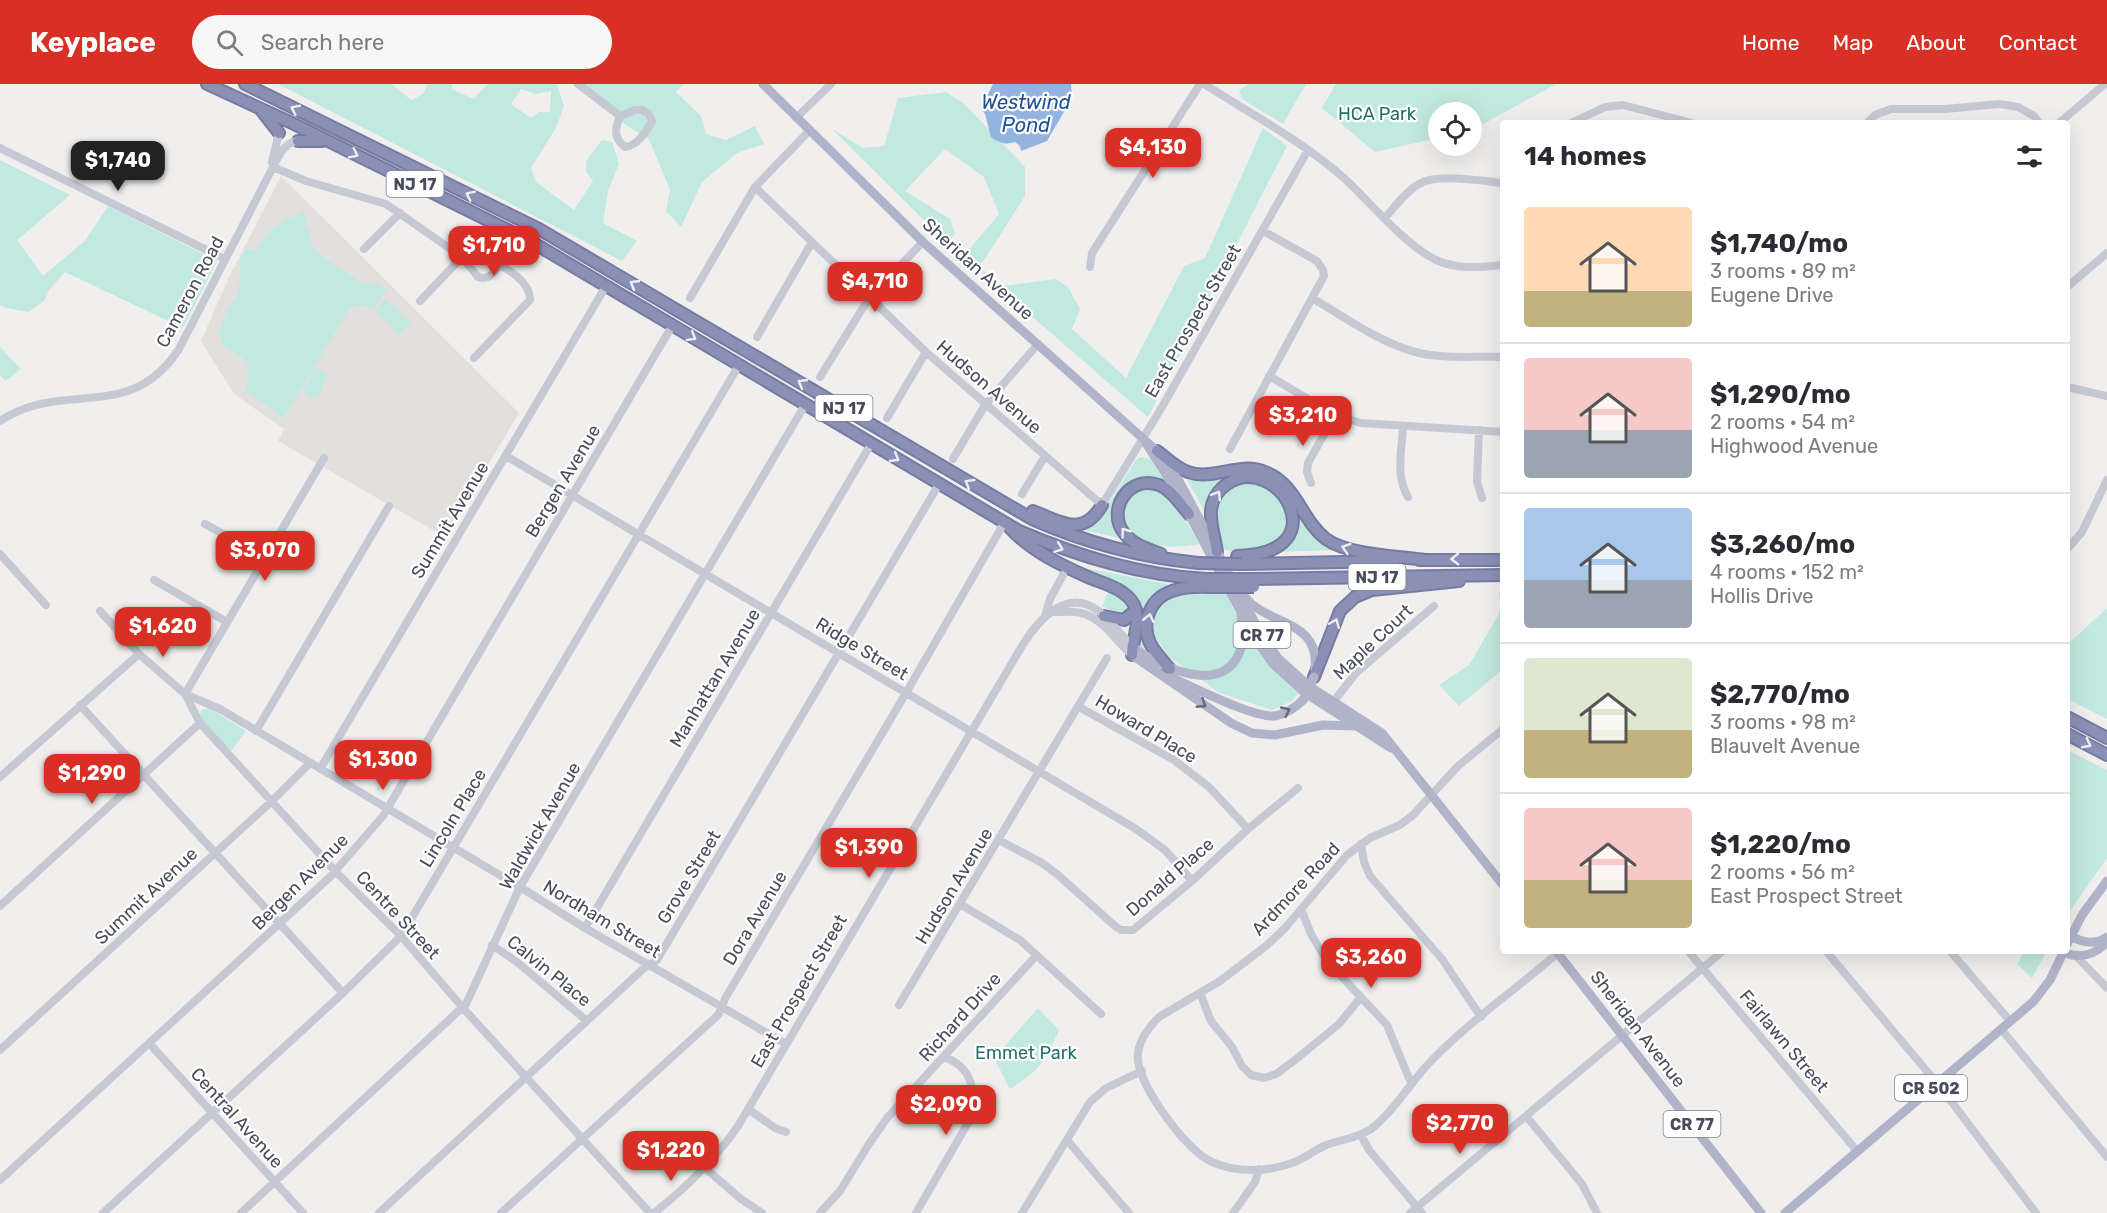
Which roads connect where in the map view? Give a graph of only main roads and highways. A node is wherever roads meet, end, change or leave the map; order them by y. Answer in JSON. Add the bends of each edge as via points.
{"nodes":[{"id":1,"x":207,"y":84,"type":"edge"},
{"id":2,"x":244,"y":84,"type":"edge"},
{"id":3,"x":763,"y":84,"type":"edge"},
{"id":4,"x":261,"y":109,"type":"junction"},
{"id":5,"x":279,"y":133,"type":"road end"},
{"id":6,"x":298,"y":141,"type":"road end"},
{"id":7,"x":326,"y":141,"type":"junction"},
{"id":8,"x":1143,"y":439,"type":"junction"},
{"id":9,"x":1158,"y":450,"type":"junction"},
{"id":10,"x":988,"y":495,"type":"junction"},
{"id":11,"x":1102,"y":505,"type":"road end"},
{"id":12,"x":1189,"y":514,"type":"junction"},
{"id":13,"x":1005,"y":523,"type":"junction"},
{"id":14,"x":1217,"y":552,"type":"junction"},
{"id":15,"x":1175,"y":560,"type":"junction"},
{"id":16,"x":1239,"y":560,"type":"junction"},
{"id":17,"x":1425,"y":560,"type":"junction"},
{"id":18,"x":1500,"y":560,"type":"edge"},
{"id":19,"x":1500,"y":575,"type":"edge"},
{"id":20,"x":1500,"y":575,"type":"edge"},
{"id":21,"x":1233,"y":582,"type":"junction"},
{"id":22,"x":1208,"y":583,"type":"junction"},
{"id":23,"x":1136,"y":610,"type":"junction"},
{"id":24,"x":1241,"y":613,"type":"junction"},
{"id":25,"x":1104,"y":616,"type":"road end"},
{"id":26,"x":1132,"y":651,"type":"junction"},
{"id":27,"x":1170,"y":669,"type":"junction"},
{"id":28,"x":1154,"y":671,"type":"junction"},
{"id":29,"x":1314,"y":677,"type":"junction"},
{"id":30,"x":1332,"y":705,"type":"junction"},
{"id":31,"x":2070,"y":719,"type":"edge"},
{"id":32,"x":1355,"y":726,"type":"junction"},
{"id":33,"x":1309,"y":728,"type":"junction"},
{"id":34,"x":2070,"y":736,"type":"edge"},
{"id":35,"x":2107,"y":738,"type":"edge"},
{"id":36,"x":1395,"y":750,"type":"junction"},
{"id":37,"x":2107,"y":755,"type":"edge"},
{"id":38,"x":1500,"y":881,"type":"edge"},
{"id":39,"x":2107,"y":881,"type":"edge"},
{"id":40,"x":2107,"y":937,"type":"edge"},
{"id":41,"x":2070,"y":938,"type":"edge"},
{"id":42,"x":2107,"y":942,"type":"edge"},
{"id":43,"x":2070,"y":945,"type":"edge"},
{"id":44,"x":2070,"y":950,"type":"edge"},
{"id":45,"x":1560,"y":954,"type":"edge"},
{"id":46,"x":2062,"y":954,"type":"edge"},
{"id":47,"x":1761,"y":1213,"type":"edge"},
{"id":48,"x":1785,"y":1213,"type":"edge"}],
"edges":[{"from":1,"to":4,"type":"highway","number":"NJ 17"},
{"from":10,"to":2,"type":"highway","number":"NJ 17","one_way":true,"via":[[539,229]]},
{"from":3,"to":8,"type":"main road","name":"Sheridan Avenue","number":"CR 77","via":[[923,242]]},
{"from":4,"to":5,"type":"highway"},
{"from":4,"to":7,"type":"highway","number":"NJ 17"},
{"from":6,"to":7,"type":"highway"},
{"from":7,"to":13,"type":"highway","number":"NJ 17","one_way":true,"via":[[532,242]]},
{"from":8,"to":9,"type":"main road","name":"Sheridan Avenue","number":"CR 77"},
{"from":8,"to":12,"type":"main road","name":"Sheridan Avenue","number":"CR 77"},
{"from":9,"to":14,"type":"main road","name":"Sheridan Avenue","number":"CR 77"},
{"from":17,"to":9,"type":"highway","one_way":true,"via":[[1335,544],[1317,531],[1284,483],[1266,472],[1245,468],[1194,474],[1179,468]]},
{"from":10,"to":11,"type":"highway","via":[[1071,525],[1089,522]]},
{"from":10,"to":15,"type":"highway","number":"NJ 17","via":[[1078,538],[1126,552]]},
{"from":15,"to":12,"type":"highway","one_way":true,"via":[[1129,538],[1119,523],[1118,507],[1127,491],[1149,483],[1170,492]]},
{"from":12,"to":24,"type":"main road","name":"Sheridan Avenue","number":"CR 77"},
{"from":13,"to":22,"type":"highway","number":"NJ 17","one_way":true,"via":[[1093,560]]},
{"from":13,"to":23,"type":"highway","via":[[1021,540],[1047,556],[1121,591]]},
{"from":14,"to":16,"type":"highway","one_way":true,"via":[[1211,513],[1214,498],[1233,480],[1256,478],[1283,494],[1292,512],[1293,526],[1287,540],[1274,549]]},
{"from":14,"to":21,"type":"main road","name":"Sheridan Avenue","number":"CR 77"},
{"from":15,"to":16,"type":"highway","number":"NJ 17","bridge":true},
{"from":16,"to":17,"type":"highway","number":"NJ 17"},
{"from":18,"to":17,"type":"highway","number":"NJ 17","one_way":true},
{"from":19,"to":22,"type":"highway","number":"NJ 17","bridge":true},
{"from":29,"to":20,"type":"highway","one_way":true,"via":[[1340,611],[1360,593]]},
{"from":21,"to":29,"type":"main road","via":[[1256,608],[1305,635],[1315,654]]},
{"from":21,"to":30,"type":"main road","name":"Sheridan Avenue","number":"CR 77","via":[[1278,658]]},
{"from":27,"to":22,"type":"highway","one_way":true,"via":[[1149,640],[1146,625],[1151,608],[1171,591]]},
{"from":23,"to":25,"type":"highway","via":[[1124,620]]},
{"from":23,"to":26,"type":"highway"},
{"from":24,"to":27,"type":"main road","via":[[1241,646],[1228,667],[1204,675]]},
{"from":24,"to":30,"type":"main road","name":"Sheridan Avenue","number":"CR 77","via":[[1259,645],[1281,672],[1305,693]]},
{"from":26,"to":27,"type":"main road"},
{"from":26,"to":28,"type":"main road"},
{"from":28,"to":29,"type":"main road","one_way":true,"bridge":true,"via":[[1262,715],[1281,714],[1293,708]]},
{"from":28,"to":33,"type":"main road","one_way":true,"via":[[1242,729],[1269,735]]},
{"from":30,"to":32,"type":"main road","name":"Sheridan Avenue","number":"CR 77"},
{"from":30,"to":33,"type":"main road"},
{"from":30,"to":36,"type":"main road","name":"Sheridan Avenue","number":"CR 77","via":[[1382,733]]},
{"from":31,"to":35,"type":"highway"},
{"from":32,"to":33,"type":"main road"},
{"from":32,"to":36,"type":"main road","name":"Sheridan Avenue","number":"CR 77"},
{"from":34,"to":37,"type":"highway","one_way":true},
{"from":36,"to":38,"type":"main road","name":"Sheridan Avenue","number":"CR 77"},
{"from":39,"to":41,"type":"main road","number":"CR 502"},
{"from":40,"to":43,"type":"main road"},
{"from":42,"to":44,"type":"main road","via":[[2096,951],[2077,957]]},
{"from":45,"to":47,"type":"main road","name":"Sheridan Avenue","number":"CR 77"},
{"from":46,"to":48,"type":"main road","number":"CR 502","via":[[2033,1002]]}]}
